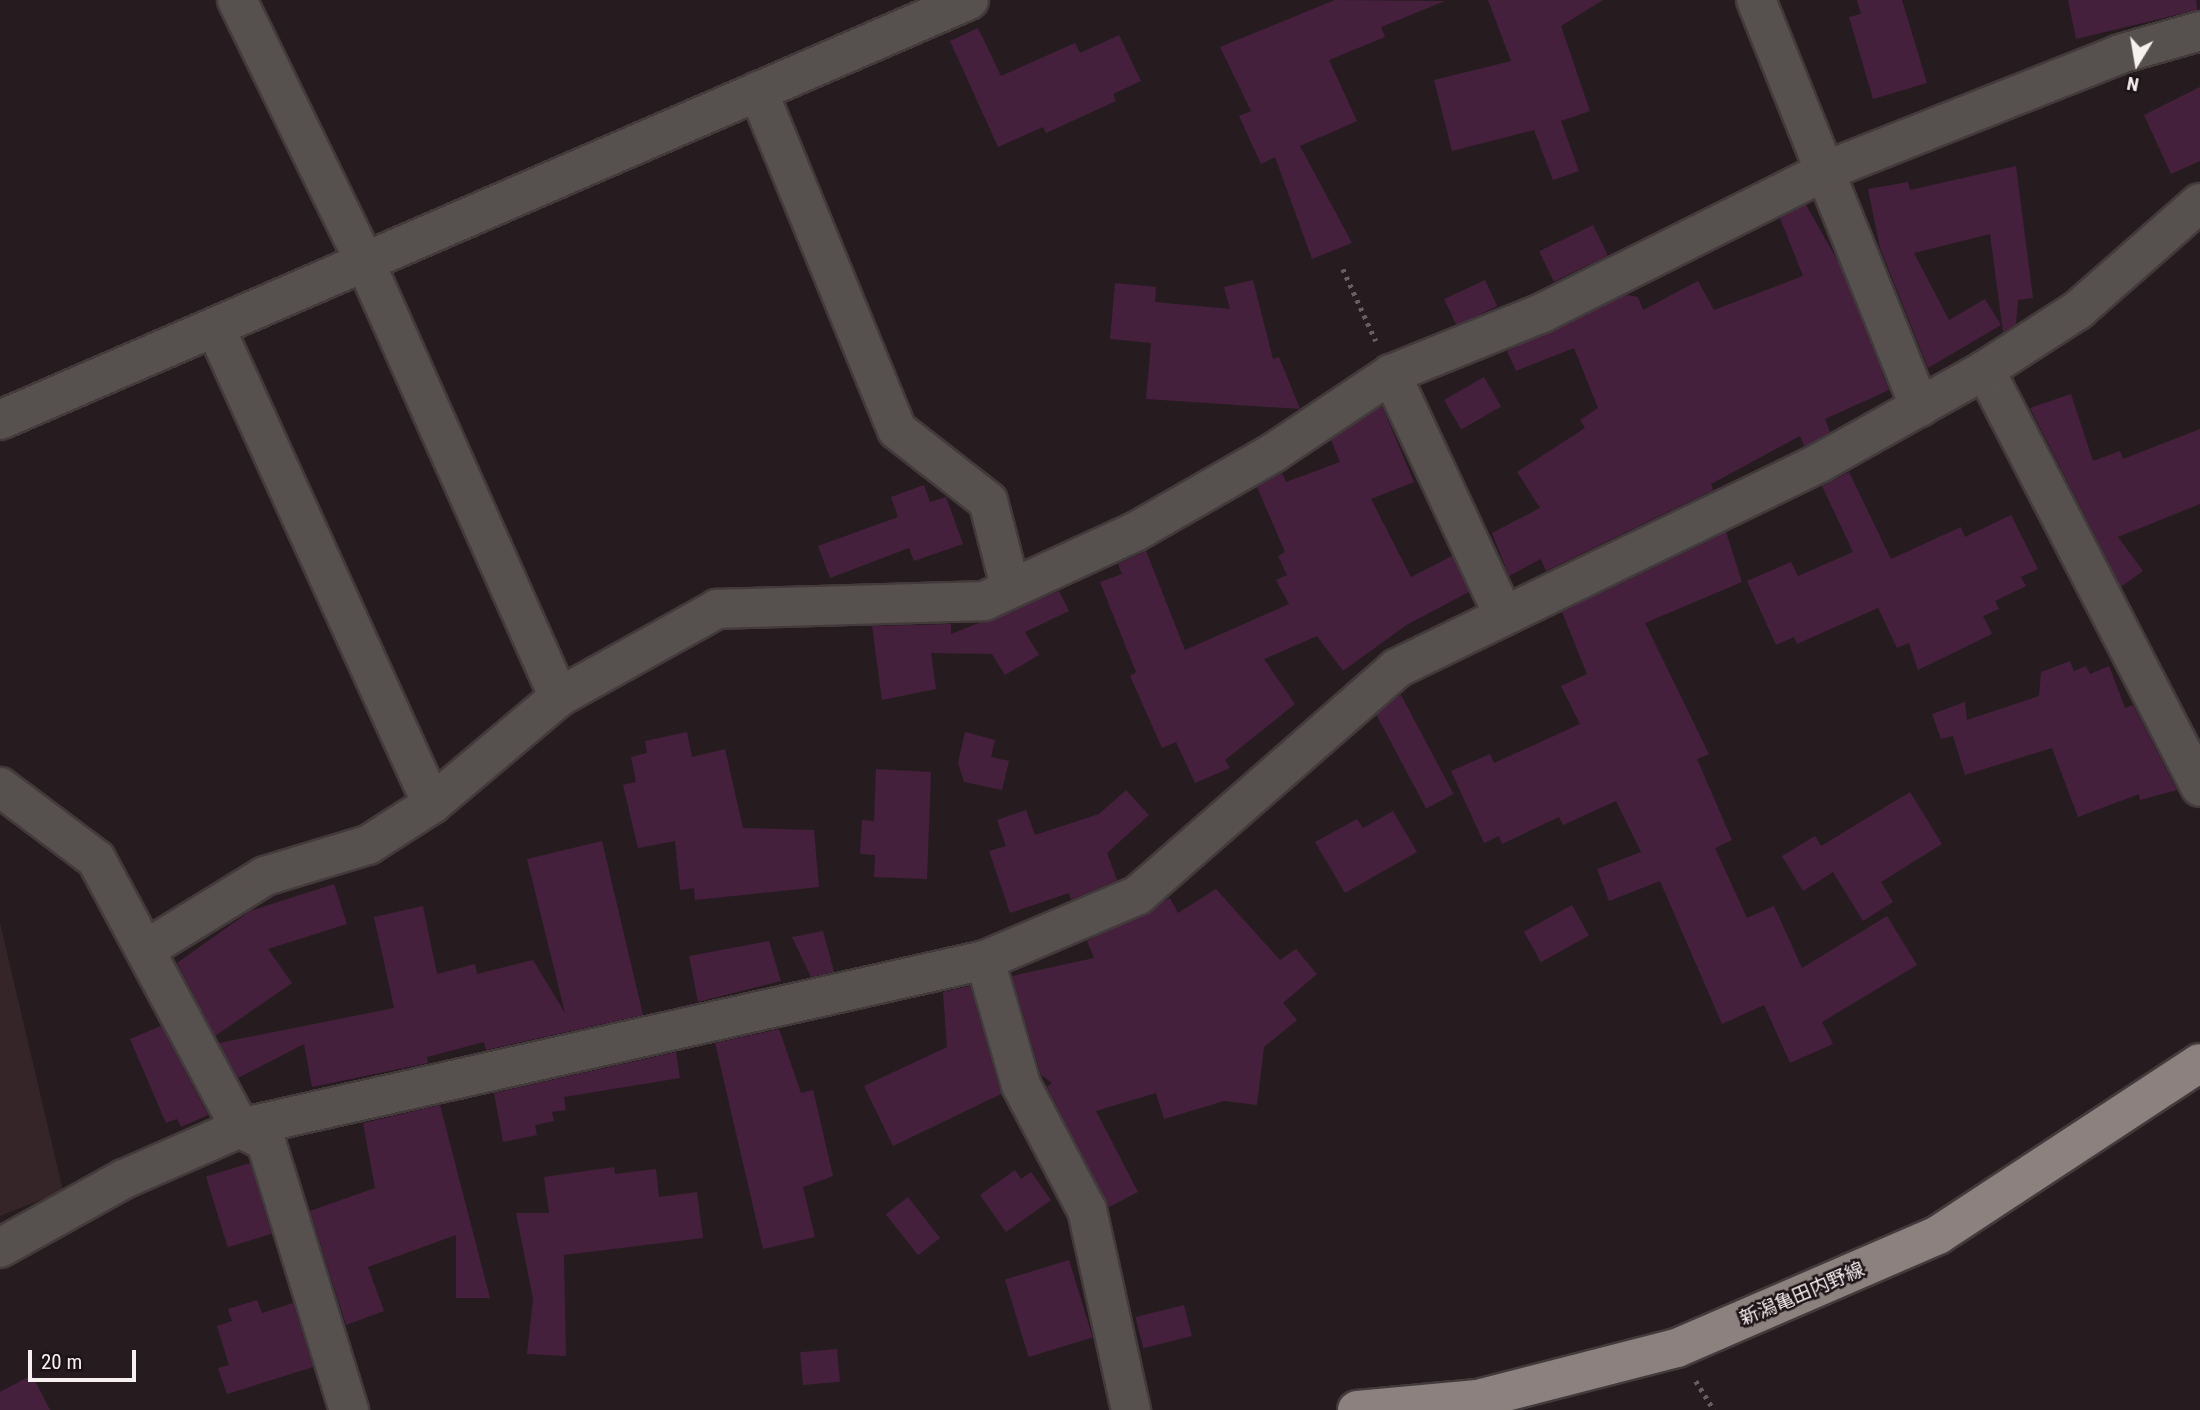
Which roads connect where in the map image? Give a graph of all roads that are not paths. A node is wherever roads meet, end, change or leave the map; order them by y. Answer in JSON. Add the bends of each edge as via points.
{"nodes":[{"id":1,"x":237,"y":0,"type":"edge"},
{"id":2,"x":970,"y":0,"type":"edge"},
{"id":3,"x":1756,"y":0,"type":"edge"},
{"id":4,"x":2200,"y":31,"type":"edge"},
{"id":5,"x":758,"y":91,"type":"junction"},
{"id":6,"x":1825,"y":171,"type":"junction"},
{"id":7,"x":2200,"y":203,"type":"edge"},
{"id":8,"x":365,"y":262,"type":"junction"},
{"id":9,"x":215,"y":327,"type":"junction"},
{"id":10,"x":1985,"y":370,"type":"junction"},
{"id":11,"x":1391,"y":374,"type":"junction"},
{"id":12,"x":1920,"y":407,"type":"junction"},
{"id":13,"x":0,"y":420,"type":"edge"},
{"id":14,"x":1010,"y":586,"type":"junction"},
{"id":15,"x":1504,"y":616,"type":"junction"},
{"id":16,"x":559,"y":697,"type":"junction"},
{"id":17,"x":0,"y":787,"type":"edge"},
{"id":18,"x":2200,"y":787,"type":"edge"},
{"id":19,"x":432,"y":804,"type":"junction"},
{"id":20,"x":148,"y":948,"type":"junction"},
{"id":21,"x":985,"y":960,"type":"junction"},
{"id":22,"x":2200,"y":1063,"type":"edge"},
{"id":23,"x":240,"y":1128,"type":"junction"},
{"id":24,"x":0,"y":1248,"type":"edge"},
{"id":25,"x":349,"y":1410,"type":"edge"},
{"id":26,"x":1131,"y":1410,"type":"edge"},
{"id":27,"x":1357,"y":1410,"type":"edge"}],
"edges":[{"from":1,"to":8,"type":"street"},
{"from":2,"to":5,"type":"street"},
{"from":3,"to":6,"type":"street"},
{"from":4,"to":6,"type":"street","via":[[2120,54]]},
{"from":5,"to":8,"type":"street"},
{"from":5,"to":14,"type":"street","via":[[897,430],[988,501]]},
{"from":6,"to":11,"type":"street","via":[[1542,313]]},
{"from":6,"to":12,"type":"street"},
{"from":7,"to":10,"type":"street","via":[[2078,310]]},
{"from":8,"to":9,"type":"street"},
{"from":8,"to":16,"type":"street"},
{"from":9,"to":13,"type":"street"},
{"from":9,"to":19,"type":"street"},
{"from":10,"to":12,"type":"street"},
{"from":10,"to":18,"type":"street"},
{"from":11,"to":14,"type":"street","via":[[1273,453],[1135,532]]},
{"from":11,"to":15,"type":"street"},
{"from":12,"to":15,"type":"street","via":[[1821,462]]},
{"from":14,"to":16,"type":"street","via":[[984,601],[717,609]]},
{"from":15,"to":21,"type":"street","via":[[1397,668],[1138,895]]},
{"from":16,"to":19,"type":"street"},
{"from":17,"to":20,"type":"street","via":[[96,859]]},
{"from":19,"to":20,"type":"street","via":[[368,845],[265,876]]},
{"from":20,"to":23,"type":"street"},
{"from":21,"to":23,"type":"street"},
{"from":21,"to":26,"type":"street","via":[[1021,1085],[1087,1210]]},
{"from":22,"to":27,"type":"main road","name":"新潟亀田内野線","via":[[1938,1235],[1677,1348],[1478,1399]]},
{"from":23,"to":24,"type":"street","via":[[124,1179]]},
{"from":23,"to":25,"type":"street","via":[[266,1142]]}]}
